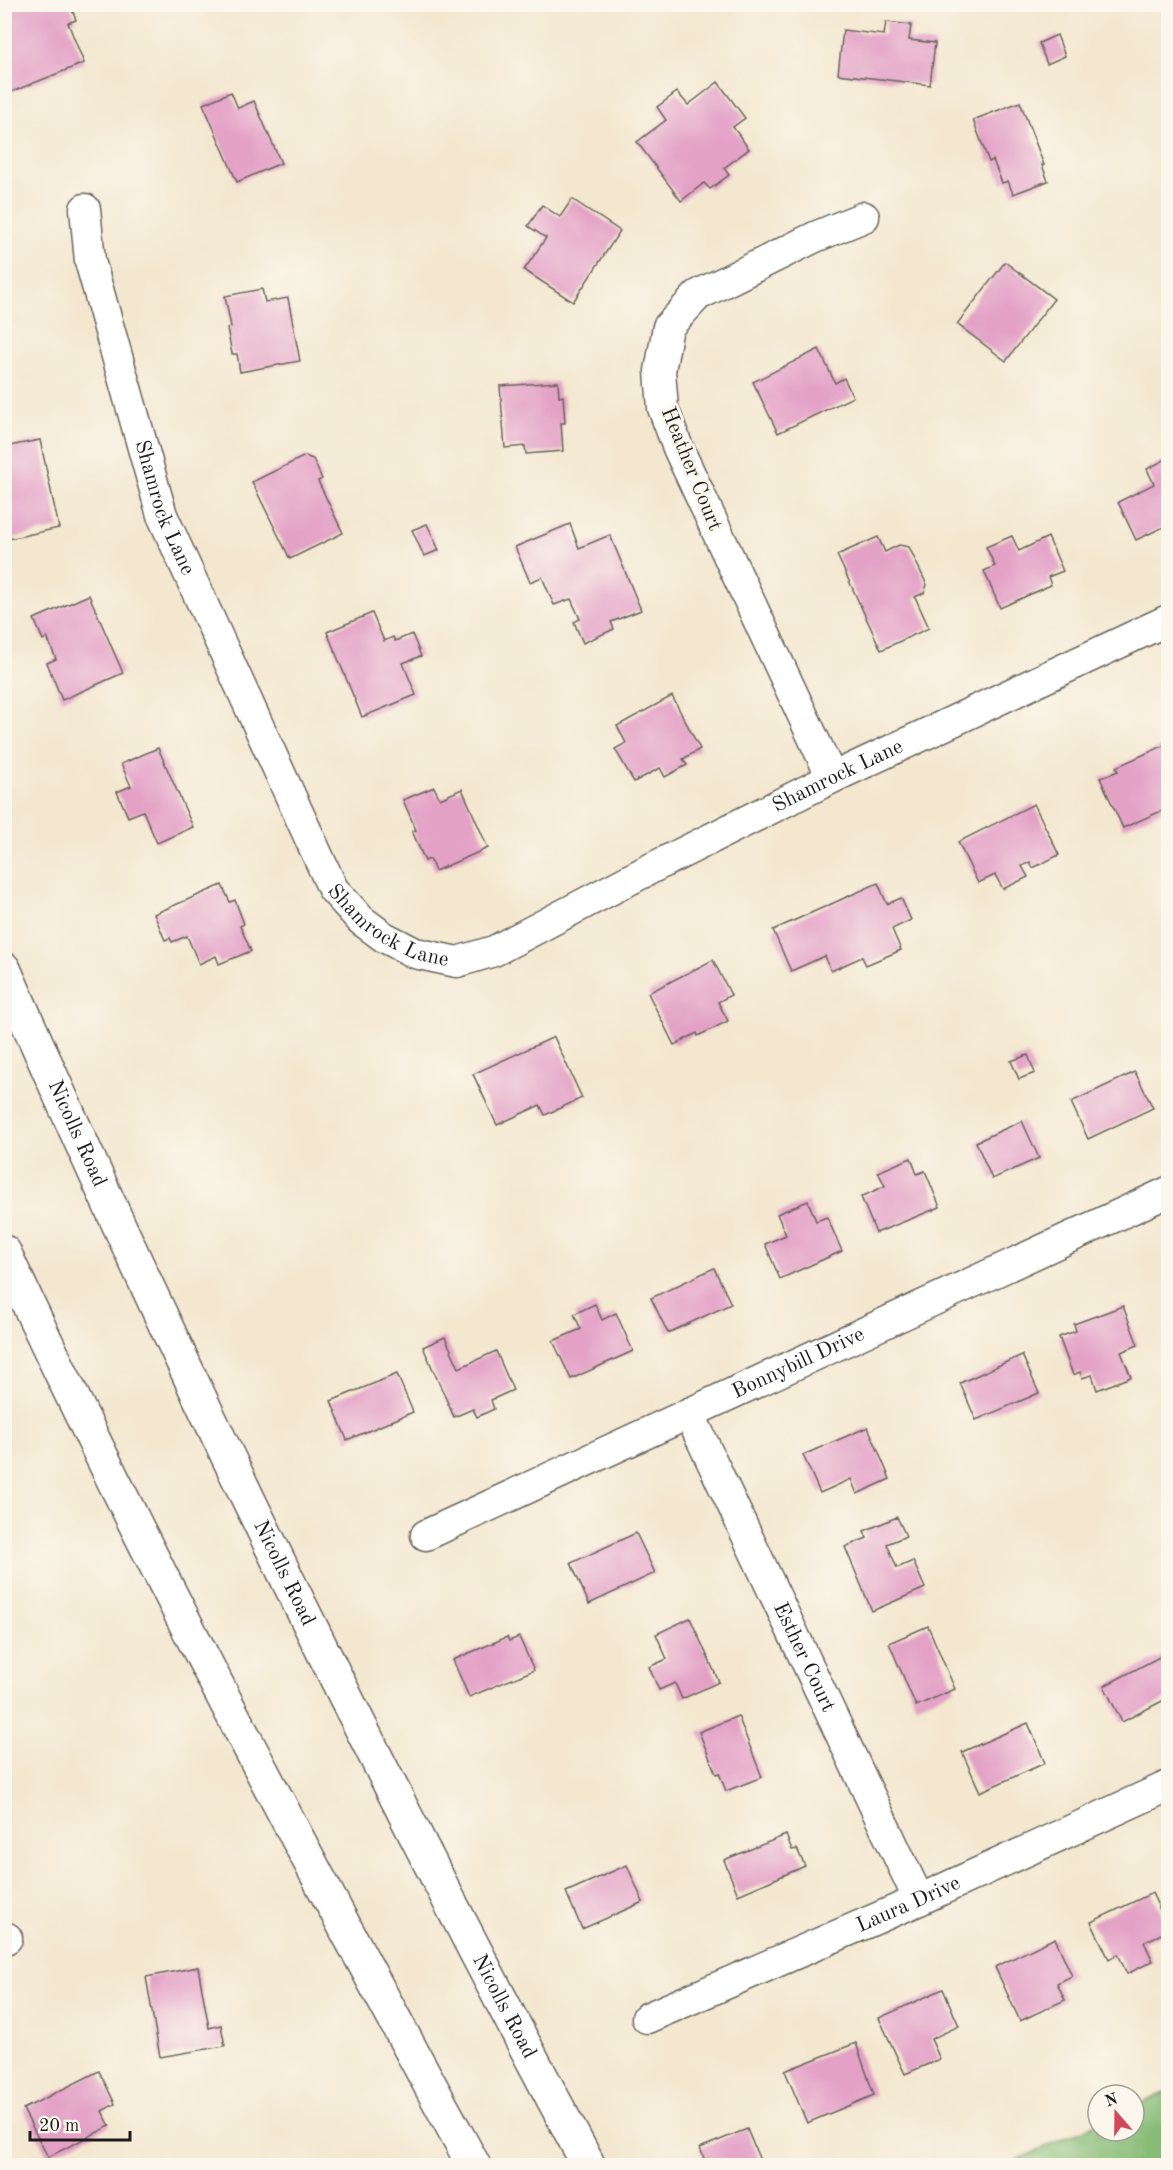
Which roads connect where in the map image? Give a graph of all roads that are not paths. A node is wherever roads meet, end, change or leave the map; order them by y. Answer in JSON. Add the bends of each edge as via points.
{"nodes":[{"id":1,"x":85,"y":209,"type":"dead end"},
{"id":2,"x":864,"y":217,"type":"dead end"},
{"id":3,"x":1168,"y":620,"type":"edge"},
{"id":4,"x":832,"y":778,"type":"junction"},
{"id":5,"x":4,"y":969,"type":"edge"},
{"id":6,"x":1168,"y":1192,"type":"edge"},
{"id":7,"x":4,"y":1252,"type":"edge"},
{"id":8,"x":689,"y":1413,"type":"junction"},
{"id":9,"x":426,"y":1535,"type":"dead end"},
{"id":10,"x":1168,"y":1786,"type":"edge"},
{"id":11,"x":919,"y":1900,"type":"junction"},
{"id":12,"x":647,"y":2018,"type":"dead end"},
{"id":13,"x":474,"y":2166,"type":"edge"},
{"id":14,"x":589,"y":2166,"type":"edge"}],
"edges":[{"from":1,"to":4,"type":"street","name":"Shamrock Lane","via":[[90,261],[162,515],[333,889],[384,937],[415,953],[457,962],[494,951]]},
{"from":2,"to":4,"type":"street","name":"Heather Court","via":[[698,295],[668,327],[660,371],[663,408],[678,448]]},
{"from":3,"to":4,"type":"street","name":"Shamrock Lane"},
{"from":5,"to":14,"type":"highway","name":"Nicolls Road","via":[[130,1248],[339,1685]]},
{"from":6,"to":8,"type":"street","name":"Bonnybill Drive"},
{"from":7,"to":13,"type":"highway","via":[[237,1725]]},
{"from":8,"to":9,"type":"street","name":"Bonnybill Drive"},
{"from":8,"to":11,"type":"street","name":"Esther Court"},
{"from":10,"to":11,"type":"street","name":"Laura Drive"},
{"from":11,"to":12,"type":"street","name":"Laura Drive"}]}
